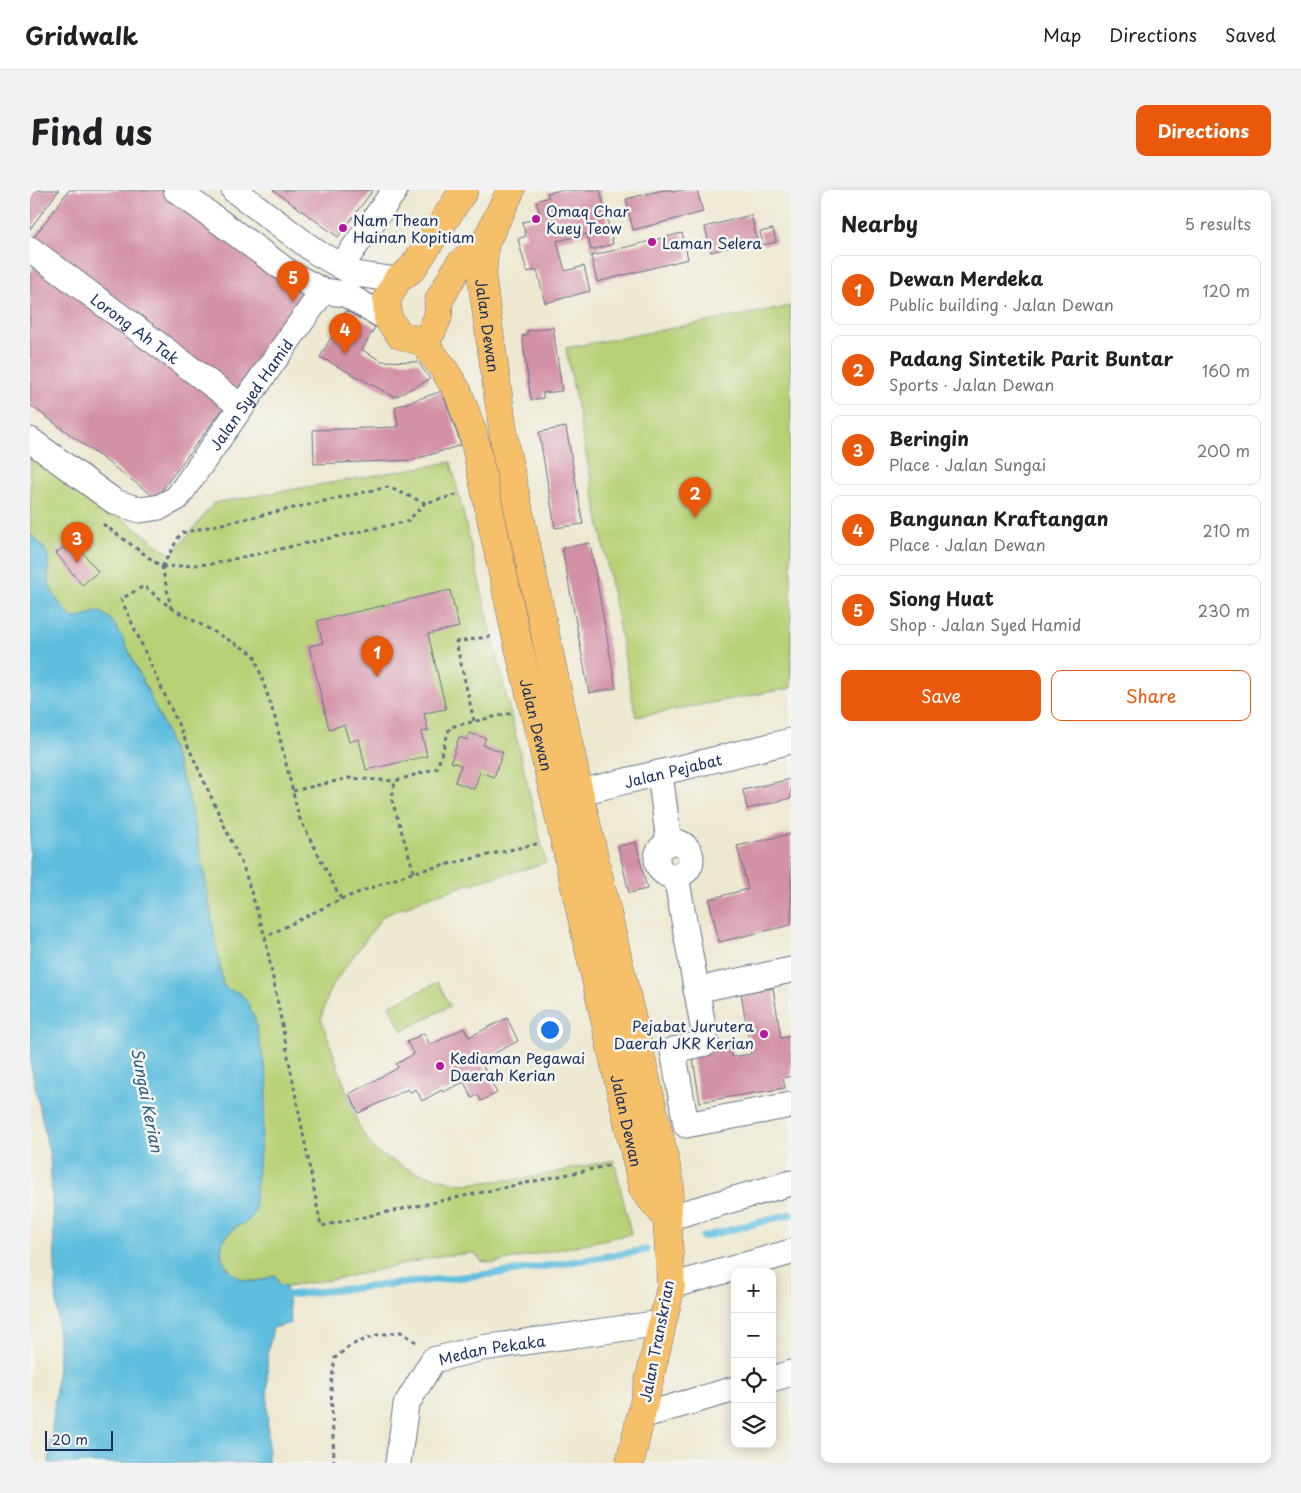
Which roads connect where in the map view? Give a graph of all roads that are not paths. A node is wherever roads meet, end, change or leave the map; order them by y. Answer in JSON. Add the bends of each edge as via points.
{"nodes":[{"id":1,"x":176,"y":190,"type":"edge"},
{"id":2,"x":234,"y":190,"type":"edge"},
{"id":3,"x":395,"y":190,"type":"edge"},
{"id":4,"x":464,"y":190,"type":"edge"},
{"id":5,"x":511,"y":190,"type":"edge"},
{"id":6,"x":485,"y":243,"type":"junction"},
{"id":7,"x":30,"y":249,"type":"edge"},
{"id":8,"x":341,"y":266,"type":"junction"},
{"id":9,"x":397,"y":280,"type":"junction"},
{"id":10,"x":323,"y":290,"type":"junction"},
{"id":11,"x":388,"y":319,"type":"junction"},
{"id":12,"x":423,"y":342,"type":"junction"},
{"id":13,"x":242,"y":407,"type":"junction"},
{"id":14,"x":30,"y":440,"type":"edge"},
{"id":15,"x":543,"y":625,"type":"junction"},
{"id":16,"x":515,"y":631,"type":"junction"},
{"id":17,"x":791,"y":741,"type":"edge"},
{"id":18,"x":660,"y":773,"type":"junction"},
{"id":19,"x":568,"y":795,"type":"junction"},
{"id":20,"x":791,"y":970,"type":"edge"},
{"id":21,"x":696,"y":990,"type":"junction"},
{"id":22,"x":791,"y":1104,"type":"edge"},
{"id":23,"x":791,"y":1183,"type":"edge"},
{"id":24,"x":667,"y":1218,"type":"junction"},
{"id":25,"x":791,"y":1252,"type":"edge"},
{"id":26,"x":671,"y":1286,"type":"junction"},
{"id":27,"x":662,"y":1323,"type":"junction"},
{"id":28,"x":791,"y":1373,"type":"edge"},
{"id":29,"x":776,"y":1378,"type":"edge"},
{"id":30,"x":731,"y":1391,"type":"edge"},
{"id":31,"x":641,"y":1416,"type":"junction"},
{"id":32,"x":398,"y":1463,"type":"edge"},
{"id":33,"x":630,"y":1463,"type":"edge"}],
"edges":[{"from":1,"to":10,"type":"street","via":[[291,274]]},
{"from":2,"to":8,"type":"street","via":[[316,252]]},
{"from":3,"to":8,"type":"street"},
{"from":4,"to":9,"type":"main road","via":[[412,269]]},
{"from":5,"to":6,"type":"main road"},
{"from":6,"to":12,"type":"main road","via":[[459,265],[439,300],[438,317],[432,331]]},
{"from":6,"to":15,"type":"main road","name":"Jalan Dewan","via":[[482,280],[506,451]]},
{"from":7,"to":13,"type":"street","name":"Lorong Ah Tak"},
{"from":8,"to":9,"type":"street","via":[[356,274]]},
{"from":9,"to":11,"type":"main road","via":[[387,299]]},
{"from":10,"to":11,"type":"street","via":[[345,294]]},
{"from":10,"to":13,"type":"street","name":"Jalan Syed Hamid"},
{"from":11,"to":12,"type":"main road","via":[[400,335]]},
{"from":12,"to":16,"type":"main road","name":"Jalan Dewan","via":[[458,392],[473,433]]},
{"from":13,"to":14,"type":"street","name":"Jalan Syed Hamid","via":[[177,498],[160,507],[140,510],[114,502]]},
{"from":15,"to":16,"type":"main road"},
{"from":15,"to":19,"type":"main road","name":"Jalan Dewan"},
{"from":16,"to":19,"type":"main road","name":"Jalan Dewan"},
{"from":17,"to":18,"type":"street","name":"Jalan Pejabat"},
{"from":18,"to":19,"type":"street","name":"Jalan Pejabat"},
{"from":18,"to":21,"type":"street","via":[[669,843],[658,853],[657,863],[666,875],[676,876]]},
{"from":19,"to":24,"type":"main road","name":"Jalan Dewan","via":[[670,1184]]},
{"from":19,"to":24,"type":"main road","name":"Jalan Dewan","via":[[636,1160],[643,1189]]},
{"from":20,"to":21,"type":"street"},
{"from":21,"to":22,"type":"street","via":[[706,1043],[673,1050],[686,1126]]},
{"from":23,"to":24,"type":"street"},
{"from":24,"to":26,"type":"main road","name":"Jalan Transkrian"},
{"from":25,"to":26,"type":"street"},
{"from":26,"to":27,"type":"main road","name":"Jalan Transkrian"},
{"from":27,"to":31,"type":"main road","name":"Jalan Transkrian"},
{"from":27,"to":32,"type":"street","name":"Medan Pekaka","via":[[482,1348],[433,1360],[406,1405]]},
{"from":28,"to":29,"type":"street"},
{"from":30,"to":31,"type":"street"},
{"from":31,"to":33,"type":"main road","name":"Jalan Transkrian"}]}
